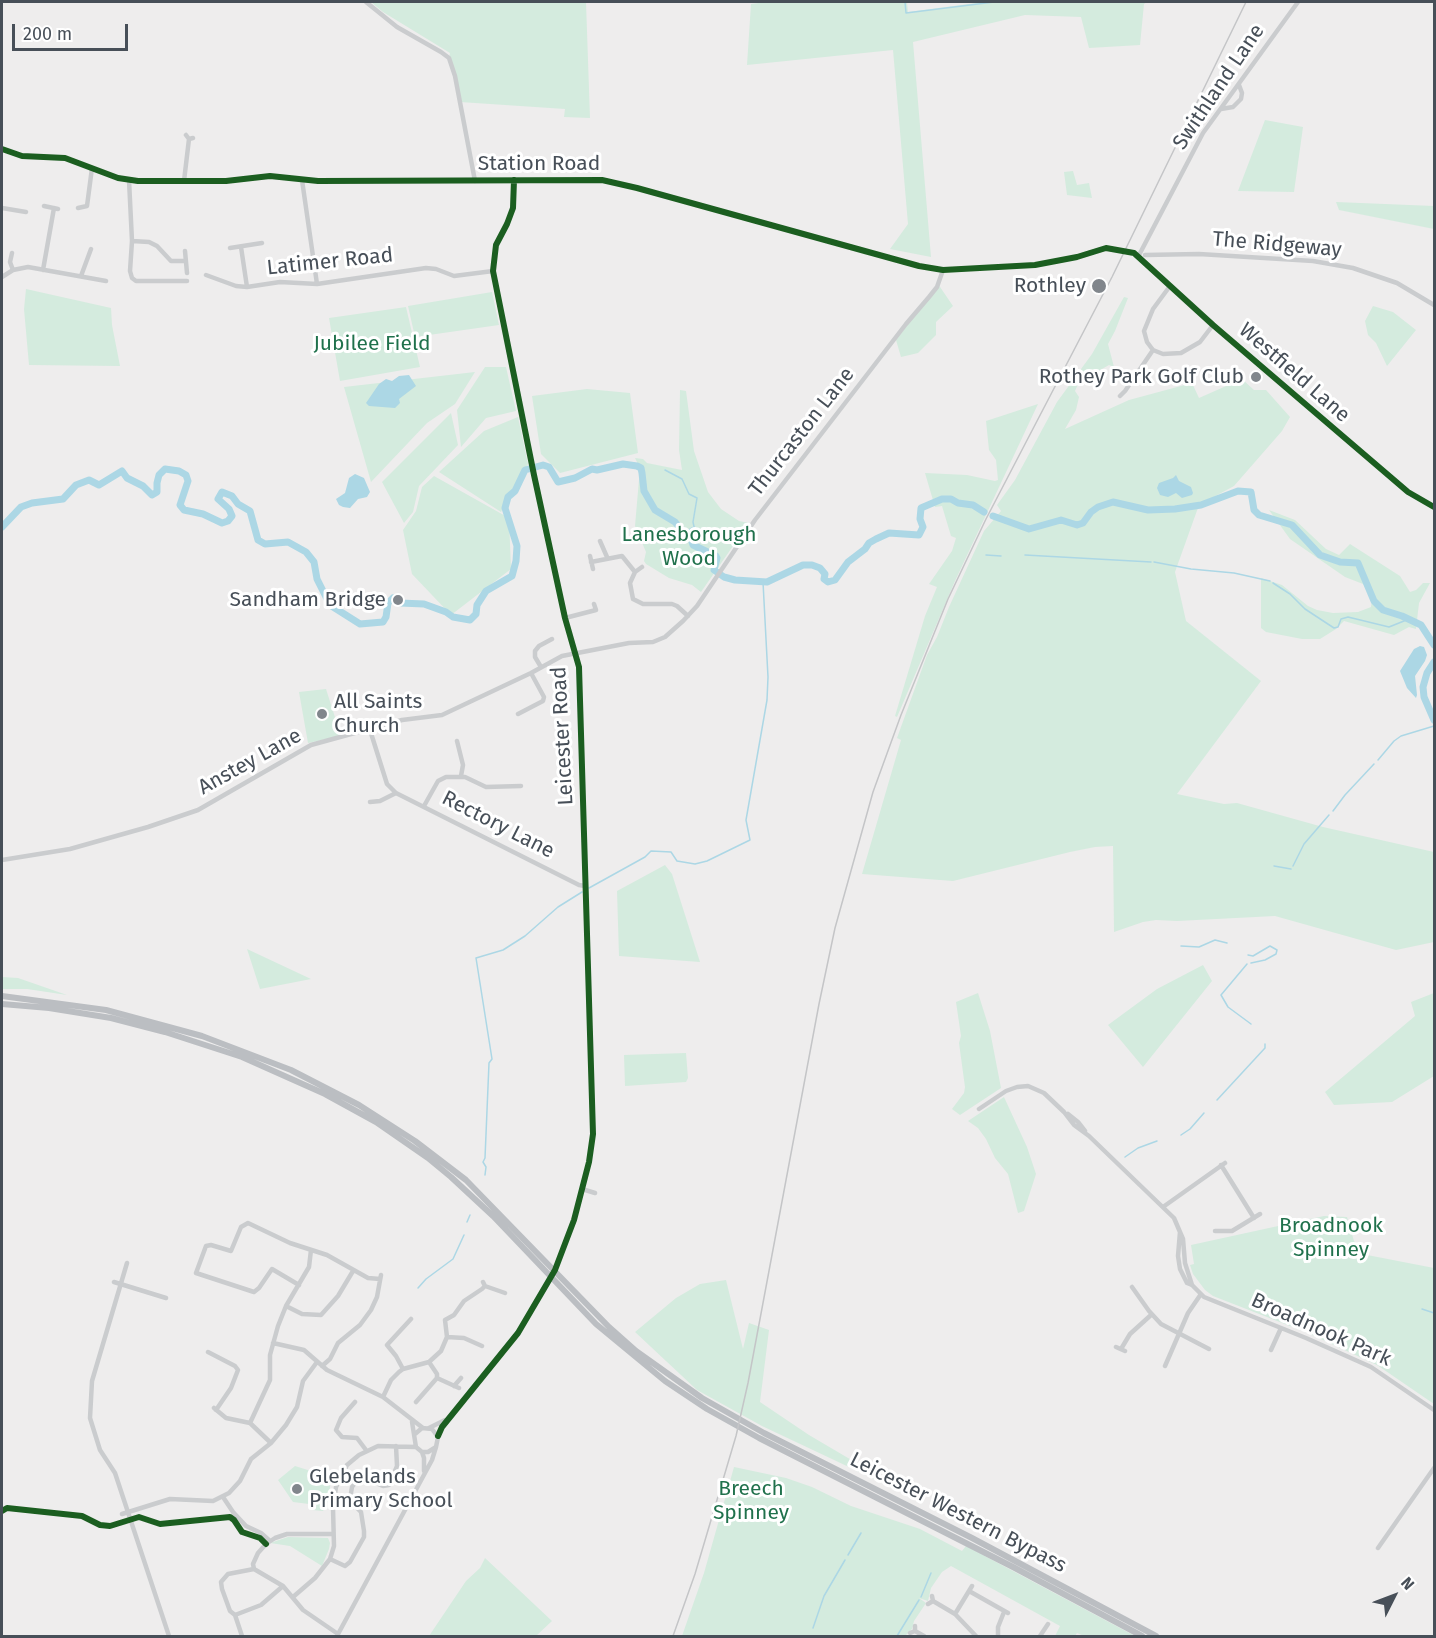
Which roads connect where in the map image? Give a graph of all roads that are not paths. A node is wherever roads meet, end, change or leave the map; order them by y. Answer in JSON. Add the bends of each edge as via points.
{"nodes":[{"id":1,"x":366,"y":2,"type":"edge"},
{"id":2,"x":1298,"y":2,"type":"edge"},
{"id":3,"x":1239,"y":85,"type":"junction"},
{"id":4,"x":1221,"y":110,"type":"junction"},
{"id":5,"x":189,"y":137,"type":"dead end"},
{"id":6,"x":2,"y":149,"type":"edge"},
{"id":7,"x":92,"y":168,"type":"junction"},
{"id":8,"x":129,"y":180,"type":"junction"},
{"id":9,"x":302,"y":180,"type":"junction"},
{"id":10,"x":514,"y":180,"type":"junction"},
{"id":11,"x":184,"y":181,"type":"junction"},
{"id":12,"x":475,"y":181,"type":"junction"},
{"id":13,"x":44,"y":206,"type":"dead end"},
{"id":14,"x":2,"y":208,"type":"edge"},
{"id":15,"x":78,"y":208,"type":"dead end"},
{"id":16,"x":27,"y":213,"type":"dead end"},
{"id":17,"x":132,"y":241,"type":"junction"},
{"id":18,"x":262,"y":243,"type":"dead end"},
{"id":19,"x":241,"y":247,"type":"junction"},
{"id":20,"x":231,"y":248,"type":"dead end"},
{"id":21,"x":91,"y":249,"type":"dead end"},
{"id":22,"x":185,"y":251,"type":"dead end"},
{"id":23,"x":12,"y":252,"type":"dead end"},
{"id":24,"x":1136,"y":255,"type":"junction"},
{"id":25,"x":1144,"y":255,"type":"dead end"},
{"id":26,"x":186,"y":261,"type":"junction"},
{"id":27,"x":13,"y":270,"type":"junction"},
{"id":28,"x":43,"y":270,"type":"junction"},
{"id":29,"x":943,"y":270,"type":"junction"},
{"id":30,"x":493,"y":271,"type":"junction"},
{"id":31,"x":187,"y":273,"type":"dead end"},
{"id":32,"x":206,"y":275,"type":"dead end"},
{"id":33,"x":81,"y":276,"type":"junction"},
{"id":34,"x":2,"y":277,"type":"edge"},
{"id":35,"x":187,"y":280,"type":"dead end"},
{"id":36,"x":316,"y":284,"type":"junction"},
{"id":37,"x":1170,"y":286,"type":"junction"},
{"id":38,"x":247,"y":287,"type":"junction"},
{"id":39,"x":101,"y":288,"type":"dead end"},
{"id":40,"x":1434,"y":304,"type":"edge"},
{"id":41,"x":1213,"y":325,"type":"junction"},
{"id":42,"x":1153,"y":350,"type":"junction"},
{"id":43,"x":1120,"y":396,"type":"dead end"},
{"id":44,"x":1434,"y":507,"type":"edge"},
{"id":45,"x":600,"y":541,"type":"dead end"},
{"id":46,"x":607,"y":557,"type":"junction"},
{"id":47,"x":642,"y":567,"type":"dead end"},
{"id":48,"x":593,"y":569,"type":"dead end"},
{"id":49,"x":635,"y":572,"type":"junction"},
{"id":50,"x":594,"y":604,"type":"dead end"},
{"id":51,"x":596,"y":610,"type":"junction"},
{"id":52,"x":598,"y":616,"type":"dead end"},
{"id":53,"x":688,"y":616,"type":"junction"},
{"id":54,"x":565,"y":618,"type":"junction"},
{"id":55,"x":552,"y":639,"type":"dead end"},
{"id":56,"x":575,"y":654,"type":"junction"},
{"id":57,"x":541,"y":667,"type":"junction"},
{"id":58,"x":531,"y":673,"type":"junction"},
{"id":59,"x":518,"y":714,"type":"dead end"},
{"id":60,"x":370,"y":730,"type":"junction"},
{"id":61,"x":452,"y":748,"type":"dead end"},
{"id":62,"x":461,"y":776,"type":"junction"},
{"id":63,"x":522,"y":786,"type":"dead end"},
{"id":64,"x":396,"y":793,"type":"junction"},
{"id":65,"x":370,"y":802,"type":"dead end"},
{"id":66,"x":424,"y":806,"type":"junction"},
{"id":67,"x":2,"y":860,"type":"edge"},
{"id":68,"x":585,"y":886,"type":"junction"},
{"id":69,"x":2,"y":996,"type":"edge"},
{"id":70,"x":2,"y":1004,"type":"edge"},
{"id":71,"x":979,"y":1109,"type":"dead end"},
{"id":72,"x":582,"y":1191,"type":"junction"},
{"id":73,"x":595,"y":1193,"type":"dead end"},
{"id":74,"x":1162,"y":1207,"type":"junction"},
{"id":75,"x":1260,"y":1214,"type":"dead end"},
{"id":76,"x":1254,"y":1218,"type":"junction"},
{"id":77,"x":1216,"y":1232,"type":"dead end"},
{"id":78,"x":311,"y":1250,"type":"junction"},
{"id":79,"x":127,"y":1263,"type":"dead end"},
{"id":80,"x":353,"y":1270,"type":"junction"},
{"id":81,"x":117,"y":1282,"type":"junction"},
{"id":82,"x":299,"y":1285,"type":"junction"},
{"id":83,"x":1131,"y":1288,"type":"dead end"},
{"id":84,"x":505,"y":1293,"type":"dead end"},
{"id":85,"x":1201,"y":1294,"type":"junction"},
{"id":86,"x":166,"y":1298,"type":"dead end"},
{"id":87,"x":286,"y":1306,"type":"junction"},
{"id":88,"x":1151,"y":1315,"type":"junction"},
{"id":89,"x":438,"y":1318,"type":"dead end"},
{"id":90,"x":411,"y":1319,"type":"dead end"},
{"id":91,"x":445,"y":1320,"type":"junction"},
{"id":92,"x":1281,"y":1328,"type":"junction"},
{"id":93,"x":1179,"y":1334,"type":"junction"},
{"id":94,"x":447,"y":1337,"type":"junction"},
{"id":95,"x":273,"y":1343,"type":"junction"},
{"id":96,"x":482,"y":1346,"type":"dead end"},
{"id":97,"x":1120,"y":1349,"type":"dead end"},
{"id":98,"x":1209,"y":1349,"type":"dead end"},
{"id":99,"x":1271,"y":1350,"type":"dead end"},
{"id":100,"x":208,"y":1352,"type":"dead end"},
{"id":101,"x":317,"y":1362,"type":"junction"},
{"id":102,"x":429,"y":1362,"type":"junction"},
{"id":103,"x":322,"y":1366,"type":"junction"},
{"id":104,"x":1165,"y":1366,"type":"dead end"},
{"id":105,"x":403,"y":1369,"type":"junction"},
{"id":106,"x":438,"y":1378,"type":"junction"},
{"id":107,"x":461,"y":1378,"type":"dead end"},
{"id":108,"x":383,"y":1397,"type":"junction"},
{"id":109,"x":355,"y":1402,"type":"dead end"},
{"id":110,"x":416,"y":1402,"type":"dead end"},
{"id":111,"x":1434,"y":1410,"type":"edge"},
{"id":112,"x":450,"y":1417,"type":"junction"},
{"id":113,"x":411,"y":1418,"type":"junction"},
{"id":114,"x":733,"y":1421,"type":"junction"},
{"id":115,"x":250,"y":1423,"type":"junction"},
{"id":116,"x":742,"y":1426,"type":"junction"},
{"id":117,"x":426,"y":1428,"type":"junction"},
{"id":118,"x":438,"y":1436,"type":"junction"},
{"id":119,"x":415,"y":1437,"type":"junction"},
{"id":120,"x":271,"y":1443,"type":"junction"},
{"id":121,"x":396,"y":1446,"type":"junction"},
{"id":122,"x":404,"y":1447,"type":"junction"},
{"id":123,"x":416,"y":1447,"type":"junction"},
{"id":124,"x":436,"y":1447,"type":"junction"},
{"id":125,"x":366,"y":1450,"type":"junction"},
{"id":126,"x":422,"y":1452,"type":"junction"},
{"id":127,"x":1434,"y":1468,"type":"edge"},
{"id":128,"x":424,"y":1474,"type":"junction"},
{"id":129,"x":223,"y":1497,"type":"junction"},
{"id":130,"x":128,"y":1512,"type":"junction"},
{"id":131,"x":122,"y":1514,"type":"dead end"},
{"id":132,"x":333,"y":1534,"type":"junction"},
{"id":133,"x":270,"y":1541,"type":"junction"},
{"id":134,"x":1378,"y":1548,"type":"dead end"},
{"id":135,"x":330,"y":1559,"type":"junction"},
{"id":136,"x":254,"y":1569,"type":"junction"},
{"id":137,"x":283,"y":1586,"type":"junction"},
{"id":138,"x":293,"y":1598,"type":"junction"},
{"id":139,"x":931,"y":1600,"type":"dead end"},
{"id":140,"x":955,"y":1614,"type":"junction"},
{"id":141,"x":235,"y":1616,"type":"junction"},
{"id":142,"x":1048,"y":1623,"type":"dead end"},
{"id":143,"x":913,"y":1630,"type":"dead end"},
{"id":144,"x":338,"y":1635,"type":"edge"},
{"id":145,"x":975,"y":1635,"type":"edge"},
{"id":146,"x":169,"y":1636,"type":"edge"},
{"id":147,"x":242,"y":1636,"type":"edge"},
{"id":148,"x":924,"y":1636,"type":"edge"},
{"id":149,"x":968,"y":1636,"type":"edge"},
{"id":150,"x":999,"y":1636,"type":"edge"},
{"id":151,"x":1040,"y":1636,"type":"edge"},
{"id":152,"x":1142,"y":1636,"type":"edge"},
{"id":153,"x":1156,"y":1636,"type":"edge"}],
"edges":[{"from":1,"to":12,"type":"street","via":[[405,32],[449,58]]},
{"from":2,"to":3,"type":"street","name":"Swithland Lane"},
{"from":3,"to":4,"type":"street","name":"Swithland Lane"},
{"from":3,"to":4,"type":"street","via":[[1241,99],[1233,107]]},
{"from":4,"to":24,"type":"street","name":"Swithland Lane","via":[[1203,134]]},
{"from":5,"to":11,"type":"street"},
{"from":6,"to":7,"type":"street","name":"Station Road","via":[[22,156],[65,158]]},
{"from":7,"to":8,"type":"street","name":"Station Road"},
{"from":7,"to":15,"type":"street","via":[[87,206]]},
{"from":8,"to":11,"type":"street","name":"Station Road"},
{"from":8,"to":17,"type":"street"},
{"from":9,"to":11,"type":"street","name":"Station Road","via":[[270,176]]},
{"from":9,"to":12,"type":"street","name":"Station Road"},
{"from":9,"to":36,"type":"street"},
{"from":10,"to":12,"type":"street","name":"Station Road"},
{"from":10,"to":29,"type":"street","name":"Station Road","via":[[602,180],[623,184]]},
{"from":10,"to":30,"type":"street","name":"Leicester Road","via":[[513,208],[496,245]]},
{"from":13,"to":28,"type":"street","via":[[56,208]]},
{"from":14,"to":16,"type":"street"},
{"from":17,"to":26,"type":"street","via":[[157,246],[171,261]]},
{"from":17,"to":35,"type":"street","via":[[130,271],[134,280]]},
{"from":18,"to":19,"type":"street"},
{"from":19,"to":20,"type":"street"},
{"from":19,"to":38,"type":"street"},
{"from":21,"to":33,"type":"street"},
{"from":22,"to":26,"type":"street"},
{"from":23,"to":27,"type":"street"},
{"from":24,"to":29,"type":"street","name":"Station Road","via":[[1101,249],[1035,265]]},
{"from":24,"to":37,"type":"street","name":"Westfield Lane"},
{"from":25,"to":40,"type":"street","name":"The Ridgeway","via":[[1313,261],[1353,268],[1397,283]]},
{"from":26,"to":31,"type":"street"},
{"from":27,"to":28,"type":"street"},
{"from":27,"to":34,"type":"street"},
{"from":28,"to":33,"type":"street"},
{"from":29,"to":53,"type":"street","name":"Thurcaston Lane","via":[[924,305],[884,351],[755,520]]},
{"from":30,"to":36,"type":"street","name":"Latimer Road","via":[[458,276],[426,268]]},
{"from":30,"to":54,"type":"street","name":"Leicester Road"},
{"from":32,"to":38,"type":"street","name":"Latimer Road"},
{"from":33,"to":39,"type":"street","via":[[104,281]]},
{"from":36,"to":38,"type":"street","name":"Latimer Road","via":[[280,282]]},
{"from":37,"to":41,"type":"street","name":"Westfield Lane"},
{"from":37,"to":42,"type":"street","via":[[1153,309],[1144,331]]},
{"from":41,"to":42,"type":"street","via":[[1200,342],[1180,353]]},
{"from":41,"to":44,"type":"street","name":"Westfield Lane","via":[[1408,492]]},
{"from":42,"to":43,"type":"street"},
{"from":45,"to":46,"type":"street"},
{"from":46,"to":48,"type":"street","via":[[590,559]]},
{"from":46,"to":49,"type":"street","via":[[622,556]]},
{"from":47,"to":49,"type":"street"},
{"from":49,"to":53,"type":"street","via":[[630,589],[637,602],[672,604]]},
{"from":50,"to":51,"type":"street"},
{"from":51,"to":52,"type":"street"},
{"from":51,"to":54,"type":"street"},
{"from":53,"to":56,"type":"street","name":"Thurcaston Lane","via":[[654,642]]},
{"from":54,"to":56,"type":"street","name":"Leicester Road"},
{"from":55,"to":57,"type":"street","via":[[535,651]]},
{"from":56,"to":57,"type":"street","name":"Anstey Lane"},
{"from":56,"to":68,"type":"street","name":"Leicester Road","via":[[581,709]]},
{"from":57,"to":58,"type":"street","name":"Anstey Lane"},
{"from":58,"to":59,"type":"street","via":[[543,701]]},
{"from":58,"to":60,"type":"street","name":"Anstey Lane","via":[[442,715],[402,720]]},
{"from":60,"to":64,"type":"street","via":[[387,784]]},
{"from":60,"to":67,"type":"street","name":"Anstey Lane","via":[[311,745],[198,810],[70,849]]},
{"from":61,"to":62,"type":"street","via":[[458,744],[463,765]]},
{"from":62,"to":63,"type":"street","via":[[486,787]]},
{"from":62,"to":66,"type":"street","via":[[441,779]]},
{"from":64,"to":65,"type":"street"},
{"from":64,"to":66,"type":"street","name":"Rectory Lane"},
{"from":66,"to":68,"type":"street","name":"Rectory Lane"},
{"from":68,"to":72,"type":"street","name":"Leicester Road","via":[[593,1134]]},
{"from":69,"to":114,"type":"highway","via":[[106,1010],[202,1036],[280,1065],[359,1105],[466,1180],[588,1307],[636,1351]]},
{"from":70,"to":114,"type":"highway","via":[[111,1018],[214,1047],[279,1072],[376,1122],[473,1196],[616,1342],[665,1381]]},
{"from":71,"to":74,"type":"street","name":"Broadnook Park","via":[[1009,1089],[1025,1086],[1041,1091]]},
{"from":72,"to":73,"type":"street"},
{"from":72,"to":112,"type":"street","name":"Leicester Road","via":[[560,1258],[539,1300],[509,1345]]},
{"from":74,"to":76,"type":"street","via":[[1223,1164]]},
{"from":74,"to":85,"type":"street","name":"Broadnook Park","via":[[1174,1218],[1180,1232],[1180,1269],[1187,1283]]},
{"from":75,"to":76,"type":"street"},
{"from":76,"to":77,"type":"street","via":[[1232,1231]]},
{"from":78,"to":80,"type":"street"},
{"from":78,"to":82,"type":"street","via":[[309,1267]]},
{"from":78,"to":82,"type":"street","via":[[248,1223],[241,1227],[231,1251],[208,1245],[196,1273],[254,1292],[272,1269]]},
{"from":79,"to":81,"type":"street"},
{"from":80,"to":87,"type":"street","via":[[321,1315],[302,1314]]},
{"from":80,"to":103,"type":"street","via":[[368,1278],[380,1277],[377,1298],[360,1324],[338,1343]]},
{"from":81,"to":86,"type":"street"},
{"from":81,"to":130,"type":"street","via":[[92,1381],[90,1410],[100,1450],[115,1473]]},
{"from":82,"to":87,"type":"street"},
{"from":83,"to":88,"type":"street"},
{"from":84,"to":91,"type":"street","via":[[484,1284]]},
{"from":85,"to":92,"type":"street","name":"Broadnook Park"},
{"from":85,"to":93,"type":"street"},
{"from":87,"to":95,"type":"street"},
{"from":88,"to":93,"type":"street"},
{"from":88,"to":97,"type":"street","via":[[1134,1329]]},
{"from":89,"to":91,"type":"street"},
{"from":90,"to":105,"type":"street","via":[[385,1347]]},
{"from":91,"to":94,"type":"street"},
{"from":92,"to":99,"type":"street"},
{"from":92,"to":111,"type":"street","name":"Broadnook Park","via":[[1374,1368]]},
{"from":93,"to":98,"type":"street"},
{"from":93,"to":104,"type":"street"},
{"from":94,"to":96,"type":"street","via":[[464,1338]]},
{"from":94,"to":102,"type":"street","via":[[441,1351]]},
{"from":95,"to":101,"type":"street","via":[[304,1350]]},
{"from":95,"to":115,"type":"street","via":[[270,1380]]},
{"from":100,"to":115,"type":"street","via":[[238,1370],[231,1388],[215,1409],[226,1418]]},
{"from":101,"to":103,"type":"street"},
{"from":101,"to":120,"type":"street","via":[[303,1382],[293,1415]]},
{"from":102,"to":105,"type":"street"},
{"from":102,"to":106,"type":"street"},
{"from":103,"to":108,"type":"street"},
{"from":105,"to":108,"type":"street","via":[[391,1380]]},
{"from":106,"to":107,"type":"street","via":[[456,1387]]},
{"from":106,"to":110,"type":"street"},
{"from":108,"to":113,"type":"street"},
{"from":109,"to":125,"type":"street","via":[[343,1411],[337,1432],[342,1437],[357,1438]]},
{"from":112,"to":117,"type":"street"},
{"from":112,"to":118,"type":"street","name":"Leicester Road"},
{"from":113,"to":117,"type":"street"},
{"from":113,"to":119,"type":"street"},
{"from":114,"to":116,"type":"highway"},
{"from":115,"to":120,"type":"street"},
{"from":116,"to":152,"type":"highway","name":"Leicester Western Bypass"},
{"from":116,"to":153,"type":"highway","name":"Leicester Western Bypass","via":[[963,1533]]},
{"from":117,"to":118,"type":"street"},
{"from":117,"to":119,"type":"street"},
{"from":118,"to":124,"type":"street"},
{"from":119,"to":122,"type":"street"},
{"from":119,"to":123,"type":"street"},
{"from":120,"to":129,"type":"street","via":[[251,1459],[240,1481]]},
{"from":121,"to":122,"type":"street"},
{"from":121,"to":125,"type":"street"},
{"from":121,"to":135,"type":"street","via":[[397,1466],[388,1488],[363,1478],[355,1483],[350,1499],[361,1508],[363,1537],[350,1562],[345,1566]]},
{"from":122,"to":123,"type":"street"},
{"from":123,"to":126,"type":"street"},
{"from":124,"to":126,"type":"street"},
{"from":124,"to":128,"type":"street"},
{"from":125,"to":132,"type":"street","via":[[352,1460],[338,1481],[333,1502]]},
{"from":126,"to":128,"type":"street"},
{"from":127,"to":134,"type":"street"},
{"from":128,"to":144,"type":"street"},
{"from":129,"to":130,"type":"street","via":[[201,1502],[170,1499]]},
{"from":129,"to":133,"type":"street","via":[[246,1526]]},
{"from":130,"to":131,"type":"street"},
{"from":130,"to":146,"type":"street"},
{"from":132,"to":133,"type":"street","via":[[287,1534]]},
{"from":132,"to":135,"type":"street"},
{"from":133,"to":136,"type":"street","via":[[258,1553]]},
{"from":135,"to":138,"type":"street"},
{"from":136,"to":137,"type":"street"},
{"from":136,"to":141,"type":"street","via":[[228,1574],[221,1582]]},
{"from":137,"to":138,"type":"street"},
{"from":137,"to":141,"type":"street","via":[[261,1605]]},
{"from":138,"to":144,"type":"street"},
{"from":139,"to":140,"type":"street"},
{"from":140,"to":145,"type":"street"},
{"from":140,"to":150,"type":"street","via":[[971,1588],[1006,1612],[999,1622]]},
{"from":141,"to":147,"type":"street"},
{"from":142,"to":151,"type":"street"},
{"from":143,"to":148,"type":"street"},
{"from":145,"to":149,"type":"street"}]}
